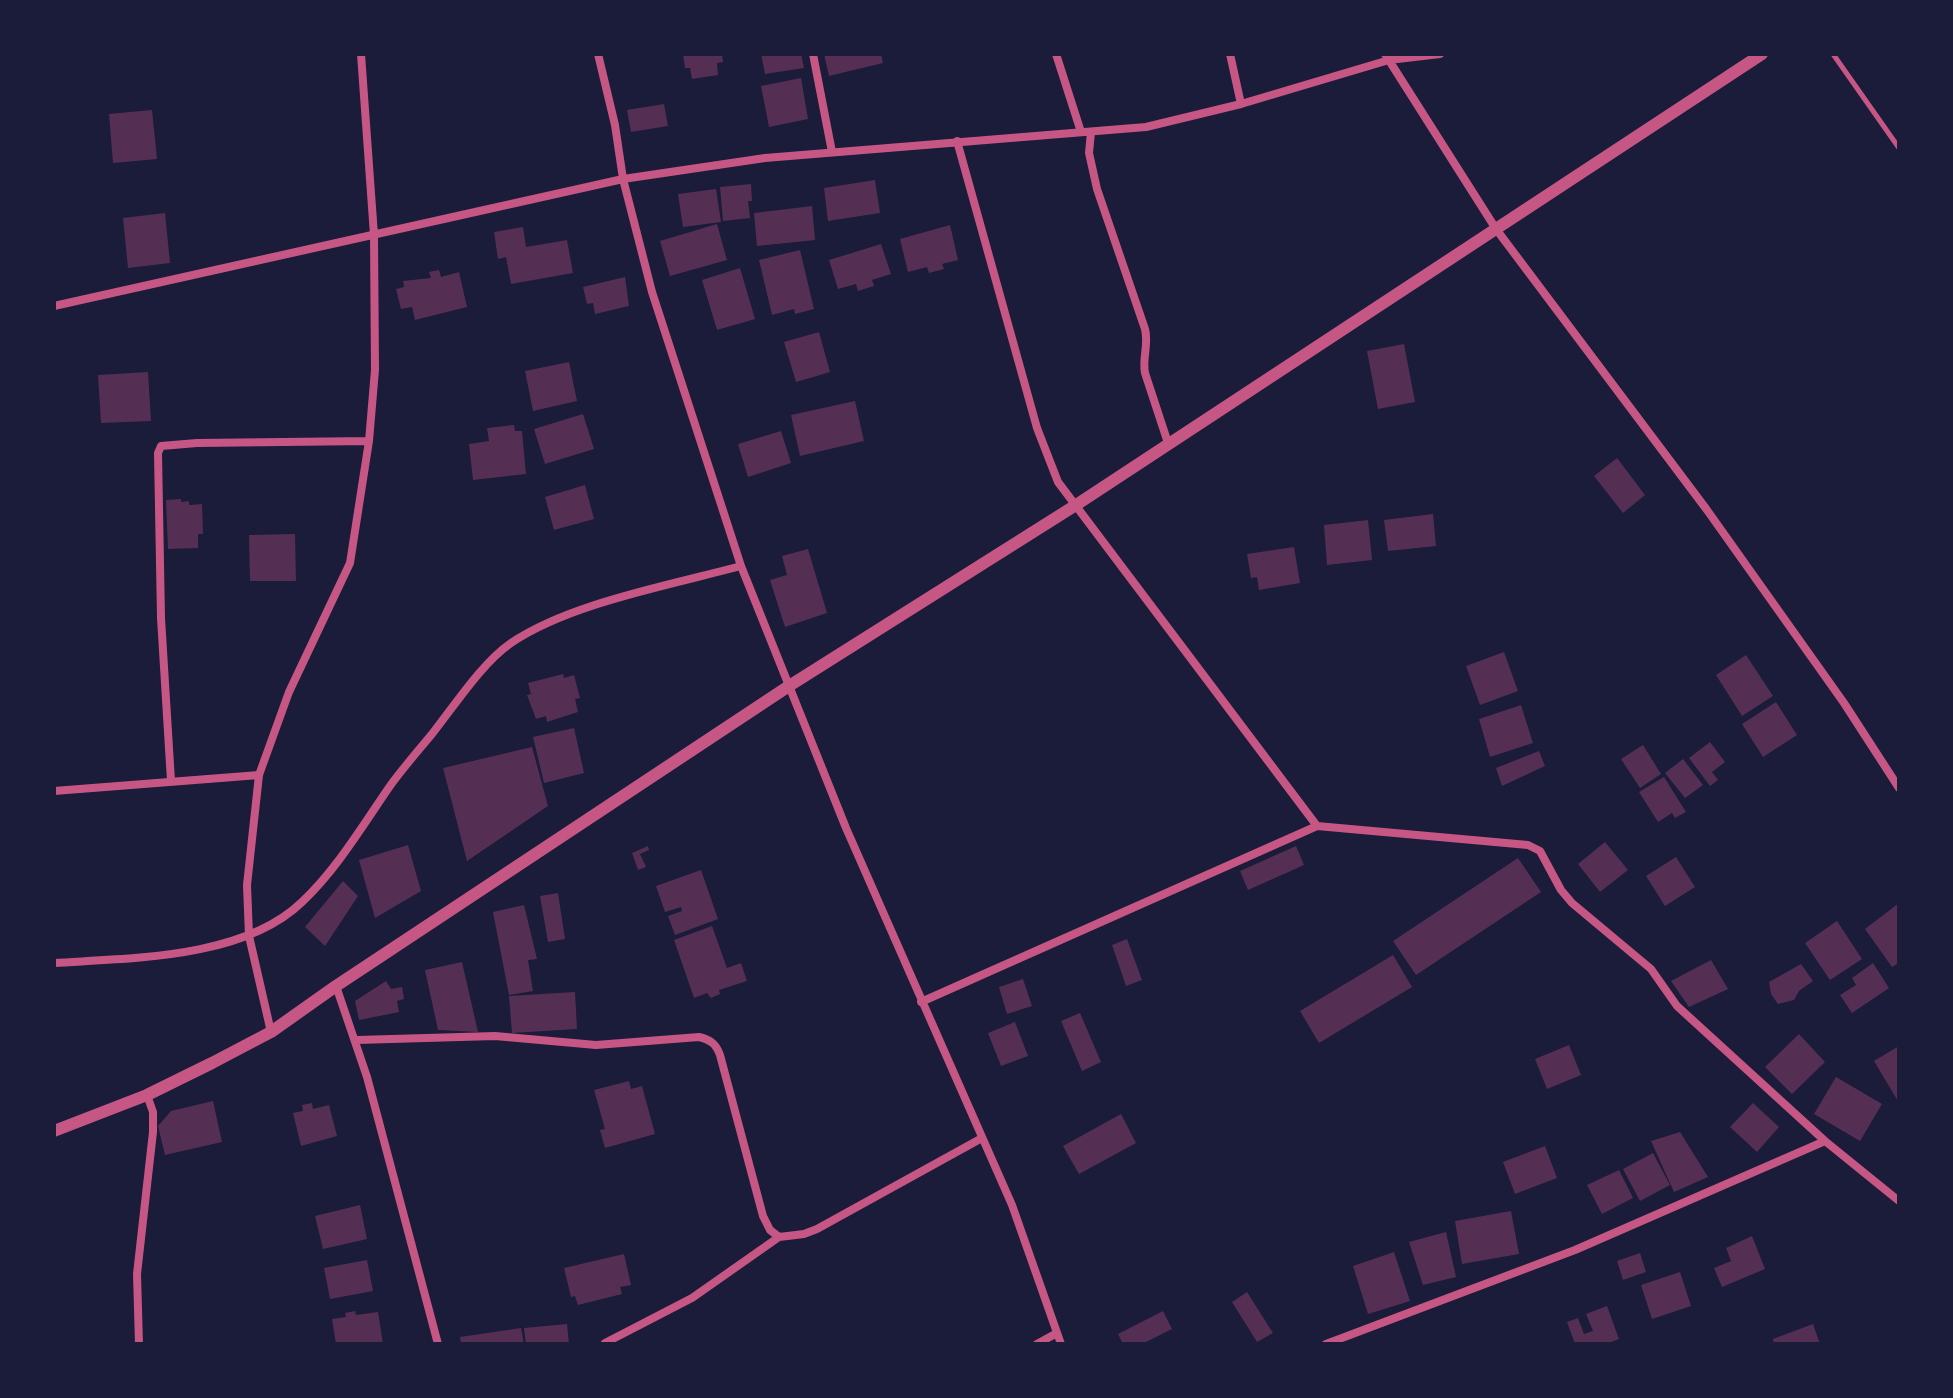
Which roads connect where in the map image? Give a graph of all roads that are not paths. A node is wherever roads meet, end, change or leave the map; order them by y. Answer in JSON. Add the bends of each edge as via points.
{"nodes":[{"id":1,"x":361,"y":54,"type":"edge"},
{"id":2,"x":598,"y":54,"type":"edge"},
{"id":3,"x":813,"y":54,"type":"edge"},
{"id":4,"x":1056,"y":54,"type":"edge"},
{"id":5,"x":1230,"y":54,"type":"edge"},
{"id":6,"x":1440,"y":54,"type":"edge"},
{"id":7,"x":1762,"y":54,"type":"edge"},
{"id":8,"x":1833,"y":54,"type":"edge"},
{"id":9,"x":1387,"y":57,"type":"edge"},
{"id":10,"x":1241,"y":104,"type":"junction"},
{"id":11,"x":1081,"y":132,"type":"junction"},
{"id":12,"x":1091,"y":132,"type":"junction"},
{"id":13,"x":957,"y":141,"type":"junction"},
{"id":14,"x":1899,"y":148,"type":"edge"},
{"id":15,"x":832,"y":152,"type":"junction"},
{"id":16,"x":623,"y":179,"type":"junction"},
{"id":17,"x":1496,"y":229,"type":"junction"},
{"id":18,"x":374,"y":235,"type":"junction"},
{"id":19,"x":54,"y":306,"type":"edge"},
{"id":20,"x":369,"y":441,"type":"junction"},
{"id":21,"x":1168,"y":443,"type":"junction"},
{"id":22,"x":1076,"y":505,"type":"junction"},
{"id":23,"x":741,"y":566,"type":"junction"},
{"id":24,"x":789,"y":686,"type":"junction"},
{"id":25,"x":259,"y":775,"type":"junction"},
{"id":26,"x":171,"y":781,"type":"junction"},
{"id":27,"x":1899,"y":788,"type":"edge"},
{"id":28,"x":54,"y":791,"type":"edge"},
{"id":29,"x":1317,"y":826,"type":"junction"},
{"id":30,"x":249,"y":936,"type":"junction"},
{"id":31,"x":54,"y":963,"type":"edge"},
{"id":32,"x":336,"y":986,"type":"junction"},
{"id":33,"x":921,"y":1002,"type":"junction"},
{"id":34,"x":271,"y":1032,"type":"junction"},
{"id":35,"x":357,"y":1040,"type":"junction"},
{"id":36,"x":147,"y":1095,"type":"junction"},
{"id":37,"x":54,"y":1131,"type":"edge"},
{"id":38,"x":982,"y":1138,"type":"junction"},
{"id":39,"x":1825,"y":1141,"type":"junction"},
{"id":40,"x":1899,"y":1201,"type":"edge"},
{"id":41,"x":779,"y":1237,"type":"junction"},
{"id":42,"x":1057,"y":1333,"type":"junction"},
{"id":43,"x":605,"y":1343,"type":"edge"},
{"id":44,"x":139,"y":1344,"type":"edge"},
{"id":45,"x":438,"y":1344,"type":"edge"},
{"id":46,"x":1037,"y":1344,"type":"edge"},
{"id":47,"x":1061,"y":1344,"type":"edge"},
{"id":48,"x":1326,"y":1344,"type":"edge"}],
"edges":[{"from":1,"to":18,"type":"street"},
{"from":2,"to":16,"type":"street"},
{"from":3,"to":15,"type":"street"},
{"from":4,"to":11,"type":"street"},
{"from":5,"to":10,"type":"street"},
{"from":6,"to":9,"type":"street"},
{"from":7,"to":17,"type":"street"},
{"from":8,"to":14,"type":"lane"},
{"from":9,"to":10,"type":"street"},
{"from":9,"to":17,"type":"street"},
{"from":10,"to":12,"type":"street","via":[[1146,127]]},
{"from":11,"to":12,"type":"street"},
{"from":11,"to":13,"type":"street"},
{"from":12,"to":21,"type":"street","via":[[1089,153],[1097,189],[1145,329],[1148,349],[1143,365]]},
{"from":13,"to":15,"type":"street"},
{"from":13,"to":22,"type":"street","via":[[1039,436],[1058,482]]},
{"from":15,"to":16,"type":"street"},
{"from":16,"to":18,"type":"street"},
{"from":16,"to":23,"type":"street","via":[[652,292]]},
{"from":17,"to":21,"type":"street"},
{"from":17,"to":27,"type":"street","via":[[1707,510]]},
{"from":18,"to":19,"type":"street"},
{"from":18,"to":20,"type":"street","via":[[375,370]]},
{"from":20,"to":25,"type":"street","via":[[350,563],[289,692]]},
{"from":20,"to":26,"type":"street","via":[[161,446],[161,618]]},
{"from":21,"to":22,"type":"street"},
{"from":22,"to":24,"type":"street"},
{"from":22,"to":29,"type":"street"},
{"from":23,"to":24,"type":"street"},
{"from":23,"to":30,"type":"street","via":[[588,608],[510,643],[489,661],[301,904]]},
{"from":24,"to":32,"type":"street"},
{"from":24,"to":33,"type":"street"},
{"from":25,"to":26,"type":"street"},
{"from":25,"to":30,"type":"street","via":[[247,885]]},
{"from":26,"to":28,"type":"street"},
{"from":29,"to":33,"type":"street"},
{"from":29,"to":39,"type":"street","via":[[1528,845],[1540,851],[1572,903],[1651,969],[1677,1006]]},
{"from":30,"to":31,"type":"street","via":[[199,951]]},
{"from":30,"to":34,"type":"street"},
{"from":32,"to":34,"type":"street"},
{"from":32,"to":35,"type":"street"},
{"from":33,"to":38,"type":"street"},
{"from":34,"to":36,"type":"street"},
{"from":35,"to":41,"type":"street","via":[[495,1036],[596,1045],[708,1039],[720,1055],[763,1216]]},
{"from":35,"to":45,"type":"street"},
{"from":36,"to":37,"type":"street"},
{"from":36,"to":44,"type":"street","via":[[153,1132],[137,1274]]},
{"from":38,"to":41,"type":"street","via":[[817,1229]]},
{"from":38,"to":42,"type":"street"},
{"from":39,"to":40,"type":"street"},
{"from":39,"to":48,"type":"street","via":[[1575,1250]]},
{"from":41,"to":43,"type":"street","via":[[692,1298]]},
{"from":42,"to":46,"type":"street"},
{"from":42,"to":47,"type":"street"}]}
